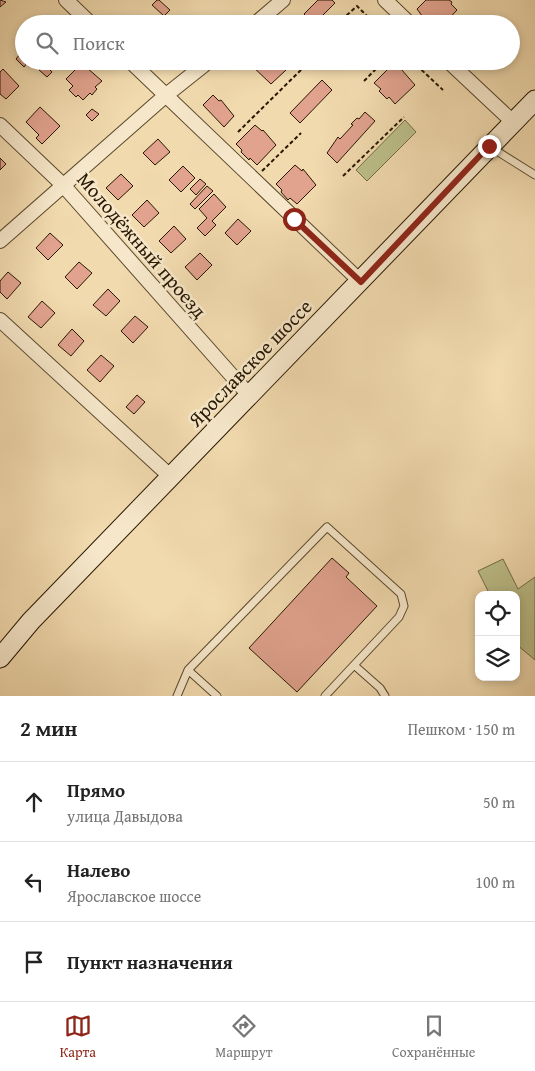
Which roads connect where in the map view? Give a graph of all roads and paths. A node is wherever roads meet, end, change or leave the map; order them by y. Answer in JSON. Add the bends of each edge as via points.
{"nodes":[{"id":1,"x":66,"y":0,"type":"edge"},
{"id":2,"x":283,"y":0,"type":"edge"},
{"id":3,"x":386,"y":0,"type":"edge"},
{"id":4,"x":82,"y":15,"type":"edge"},
{"id":5,"x":266,"y":15,"type":"edge"},
{"id":6,"x":347,"y":15,"type":"edge"},
{"id":7,"x":366,"y":15,"type":"edge"},
{"id":8,"x":401,"y":15,"type":"edge"},
{"id":9,"x":139,"y":70,"type":"edge"},
{"id":10,"x":198,"y":70,"type":"edge"},
{"id":11,"x":301,"y":70,"type":"edge"},
{"id":12,"x":375,"y":70,"type":"edge"},
{"id":13,"x":422,"y":70,"type":"edge"},
{"id":14,"x":458,"y":70,"type":"edge"},
{"id":15,"x":364,"y":81,"type":"dead end"},
{"id":16,"x":443,"y":90,"type":"dead end"},
{"id":17,"x":166,"y":96,"type":"junction"},
{"id":18,"x":535,"y":100,"type":"edge"},
{"id":19,"x":404,"y":117,"type":"dead end"},
{"id":20,"x":514,"y":123,"type":"junction"},
{"id":21,"x":0,"y":125,"type":"edge"},
{"id":22,"x":238,"y":132,"type":"dead end"},
{"id":23,"x":301,"y":133,"type":"dead end"},
{"id":24,"x":489,"y":146,"type":"junction"},
{"id":25,"x":535,"y":175,"type":"edge"},
{"id":26,"x":343,"y":176,"type":"dead end"},
{"id":27,"x":253,"y":180,"type":"junction"},
{"id":28,"x":63,"y":184,"type":"junction"},
{"id":29,"x":0,"y":241,"type":"edge"},
{"id":30,"x":361,"y":282,"type":"junction"},
{"id":31,"x":0,"y":320,"type":"edge"},
{"id":32,"x":249,"y":395,"type":"junction"},
{"id":33,"x":171,"y":477,"type":"junction"},
{"id":34,"x":31,"y":622,"type":"junction"},
{"id":35,"x":0,"y":643,"type":"edge"},
{"id":36,"x":0,"y":658,"type":"edge"},
{"id":37,"x":354,"y":665,"type":"junction"},
{"id":38,"x":188,"y":670,"type":"junction"},
{"id":39,"x":177,"y":696,"type":"edge"},
{"id":40,"x":217,"y":696,"type":"edge"},
{"id":41,"x":325,"y":696,"type":"edge"},
{"id":42,"x":385,"y":696,"type":"edge"}],
"edges":[{"from":1,"to":4,"type":"street"},
{"from":2,"to":5,"type":"street"},
{"from":3,"to":8,"type":"street"},
{"from":6,"to":7,"type":"path","via":[[357,6]]},
{"from":9,"to":17,"type":"street"},
{"from":10,"to":17,"type":"street"},
{"from":11,"to":22,"type":"path"},
{"from":12,"to":15,"type":"path"},
{"from":13,"to":16,"type":"path"},
{"from":14,"to":20,"type":"street"},
{"from":17,"to":27,"type":"street"},
{"from":17,"to":28,"type":"street"},
{"from":18,"to":20,"type":"main road","name":"Ярославское шоссе"},
{"from":19,"to":26,"type":"path"},
{"from":20,"to":24,"type":"main road","name":"Ярославское шоссе"},
{"from":21,"to":28,"type":"street","name":"Молодёжный проезд"},
{"from":23,"to":27,"type":"path"},
{"from":24,"to":25,"type":"lane"},
{"from":24,"to":30,"type":"main road","name":"Ярославское шоссе"},
{"from":27,"to":30,"type":"street"},
{"from":28,"to":29,"type":"street"},
{"from":28,"to":32,"type":"street","name":"Молодёжный проезд"},
{"from":30,"to":32,"type":"main road","name":"Ярославское шоссе"},
{"from":31,"to":33,"type":"street"},
{"from":32,"to":33,"type":"main road","name":"Ярославское шоссе"},
{"from":33,"to":34,"type":"main road","name":"Ярославское шоссе"},
{"from":34,"to":35,"type":"main road"},
{"from":34,"to":36,"type":"main road","name":"Ярославское шоссе"},
{"from":37,"to":38,"type":"lane","via":[[400,617],[404,606],[401,594],[326,527]]},
{"from":37,"to":41,"type":"lane"},
{"from":37,"to":42,"type":"lane"},
{"from":38,"to":39,"type":"lane"},
{"from":38,"to":40,"type":"lane"}]}
